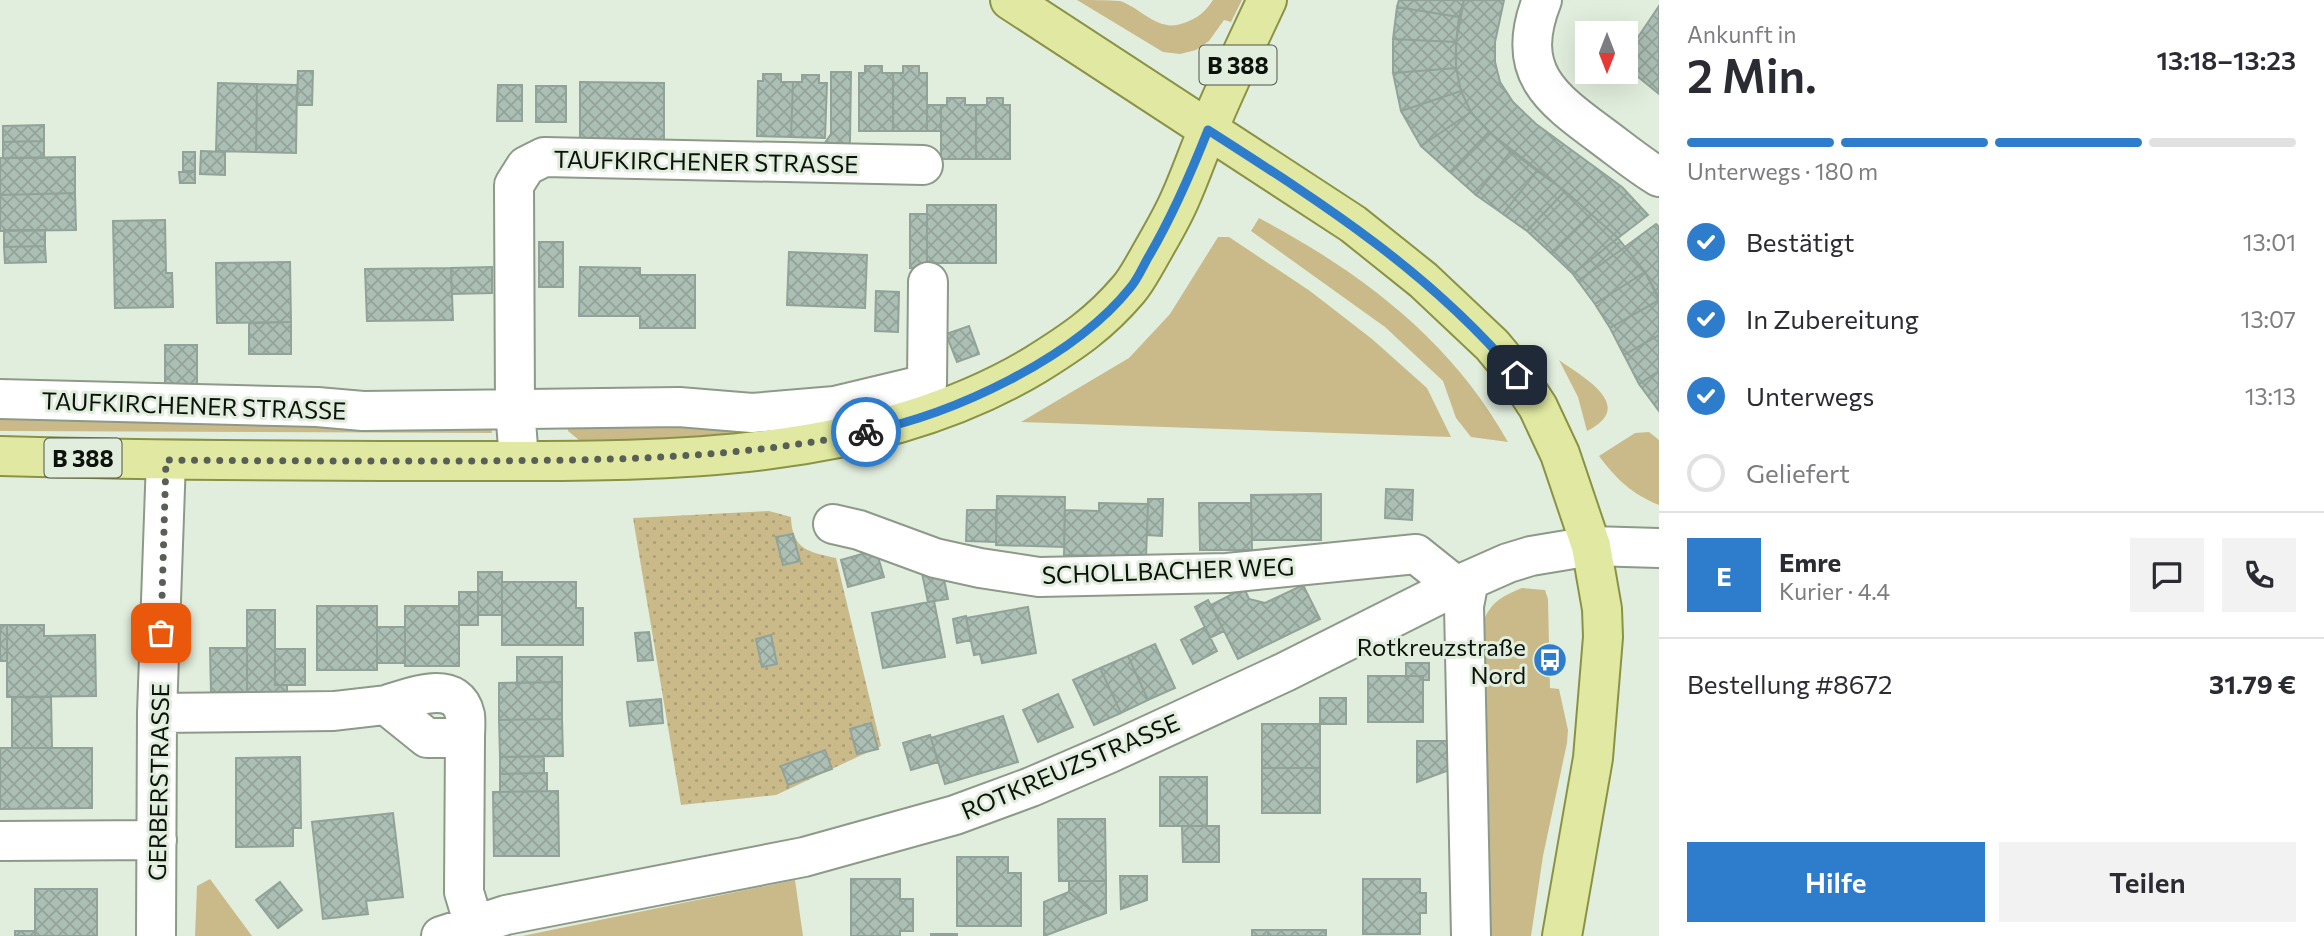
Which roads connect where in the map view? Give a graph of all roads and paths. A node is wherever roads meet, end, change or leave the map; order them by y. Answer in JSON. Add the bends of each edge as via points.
{"nodes":[{"id":1,"x":1010,"y":0,"type":"edge"},
{"id":2,"x":1267,"y":0,"type":"edge"},
{"id":3,"x":1542,"y":0,"type":"edge"},
{"id":4,"x":1208,"y":130,"type":"junction"},
{"id":5,"x":923,"y":165,"type":"dead end"},
{"id":6,"x":1659,"y":177,"type":"edge"},
{"id":7,"x":928,"y":282,"type":"dead end"},
{"id":8,"x":0,"y":399,"type":"edge"},
{"id":9,"x":515,"y":408,"type":"junction"},
{"id":10,"x":0,"y":456,"type":"edge"},
{"id":11,"x":166,"y":460,"type":"junction"},
{"id":12,"x":519,"y":460,"type":"junction"},
{"id":13,"x":833,"y":524,"type":"dead end"},
{"id":14,"x":1591,"y":545,"type":"junction"},
{"id":15,"x":1659,"y":548,"type":"edge"},
{"id":16,"x":1462,"y":583,"type":"junction"},
{"id":17,"x":157,"y":713,"type":"junction"},
{"id":18,"x":157,"y":840,"type":"junction"},
{"id":19,"x":0,"y":841,"type":"edge"},
{"id":20,"x":457,"y":930,"type":"edge"},
{"id":21,"x":156,"y":936,"type":"edge"},
{"id":22,"x":1471,"y":936,"type":"edge"},
{"id":23,"x":1562,"y":936,"type":"edge"}],
"edges":[{"from":1,"to":4,"type":"main road"},
{"from":2,"to":4,"type":"main road","number":"B 388"},
{"from":3,"to":6,"type":"street","via":[[1531,40],[1534,67],[1549,93]]},
{"from":4,"to":12,"type":"main road","name":"TAUFKIRCHENER STRASSE","number":"B 388","via":[[1180,201],[1131,287],[1092,328],[982,393],[877,430],[780,447],[684,456]]},
{"from":4,"to":14,"type":"main road","via":[[1353,224],[1423,280],[1492,345],[1538,407],[1560,454]]},
{"from":5,"to":9,"type":"street","name":"TAUFKIRCHENER STRASSE","via":[[827,158],[544,157],[526,166],[514,185]]},
{"from":7,"to":9,"type":"street","name":"TAUFKIRCHENER STRASSE","via":[[927,384],[835,406],[752,413],[679,407]]},
{"from":8,"to":9,"type":"street","name":"TAUFKIRCHENER STRASSE","via":[[363,411]]},
{"from":9,"to":12,"type":"street","name":"TAUFKIRCHENER STRASSE"},
{"from":10,"to":11,"type":"main road","name":"TAUFKIRCHENER STRASSE","number":"B 388"},
{"from":11,"to":12,"type":"main road","name":"TAUFKIRCHENER STRASSE","number":"B 388"},
{"from":11,"to":17,"type":"street","name":"GERBERSTRASSE"},
{"from":13,"to":16,"type":"street","name":"SCHOLLBACHER WEG","via":[[934,558],[1039,577],[1227,573],[1416,554]]},
{"from":14,"to":15,"type":"street","name":"ROTKREUZSTRASSE"},
{"from":14,"to":16,"type":"street","name":"ROTKREUZSTRASSE","via":[[1531,556]]},
{"from":14,"to":23,"type":"main road","via":[[1602,609],[1602,667],[1593,758]]},
{"from":16,"to":20,"type":"street","name":"ROTKREUZSTRASSE","via":[[1110,753],[955,815],[804,858],[506,915]]},
{"from":16,"to":22,"type":"street"},
{"from":17,"to":18,"type":"street","name":"GERBERSTRASSE"},
{"from":17,"to":20,"type":"street","via":[[334,711],[444,692],[458,702],[465,714],[465,738],[464,892]]},
{"from":18,"to":19,"type":"street"},
{"from":18,"to":21,"type":"street","name":"GERBERSTRASSE"}]}
